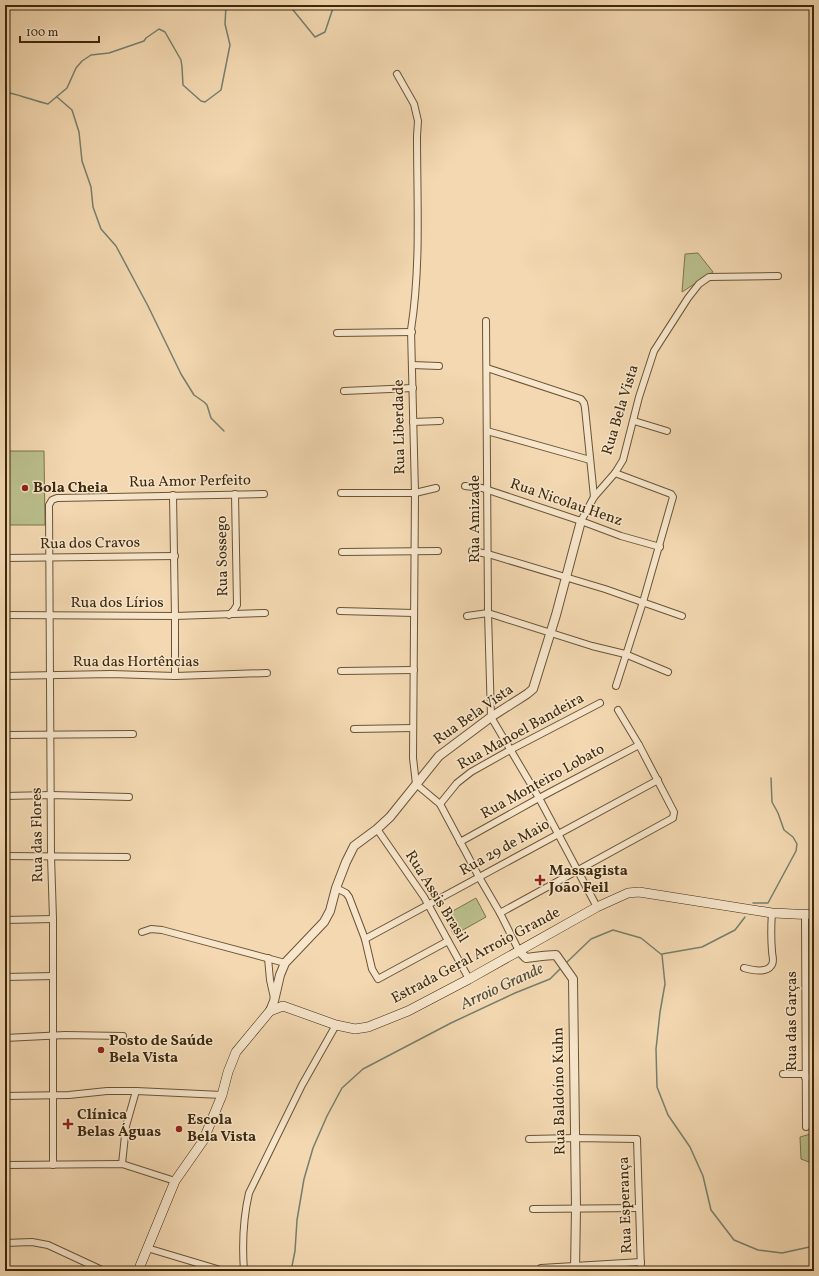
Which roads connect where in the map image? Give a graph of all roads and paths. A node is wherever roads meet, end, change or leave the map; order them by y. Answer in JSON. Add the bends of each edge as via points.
{"nodes":[{"id":1,"x":7,"y":5,"type":"edge"},
{"id":2,"x":5,"y":10,"type":"edge"},
{"id":3,"x":397,"y":74,"type":"dead end"},
{"id":4,"x":778,"y":276,"type":"dead end"},
{"id":5,"x":486,"y":321,"type":"dead end"},
{"id":6,"x":412,"y":332,"type":"junction"},
{"id":7,"x":337,"y":333,"type":"dead end"},
{"id":8,"x":412,"y":365,"type":"junction"},
{"id":9,"x":439,"y":366,"type":"dead end"},
{"id":10,"x":487,"y":368,"type":"junction"},
{"id":11,"x":413,"y":388,"type":"junction"},
{"id":12,"x":344,"y":391,"type":"dead end"},
{"id":13,"x":634,"y":421,"type":"junction"},
{"id":14,"x":413,"y":422,"type":"junction"},
{"id":15,"x":440,"y":422,"type":"dead end"},
{"id":16,"x":487,"y":430,"type":"junction"},
{"id":17,"x":667,"y":431,"type":"dead end"},
{"id":18,"x":590,"y":460,"type":"junction"},
{"id":19,"x":615,"y":473,"type":"junction"},
{"id":20,"x":465,"y":486,"type":"dead end"},
{"id":21,"x":436,"y":488,"type":"dead end"},
{"id":22,"x":487,"y":489,"type":"junction"},
{"id":23,"x":341,"y":493,"type":"dead end"},
{"id":24,"x":415,"y":493,"type":"junction"},
{"id":25,"x":235,"y":494,"type":"junction"},
{"id":26,"x":264,"y":494,"type":"dead end"},
{"id":27,"x":173,"y":495,"type":"junction"},
{"id":28,"x":594,"y":497,"type":"junction"},
{"id":29,"x":49,"y":505,"type":"joint"},
{"id":30,"x":581,"y":521,"type":"junction"},
{"id":31,"x":660,"y":547,"type":"junction"},
{"id":32,"x":438,"y":551,"type":"dead end"},
{"id":33,"x":472,"y":551,"type":"dead end"},
{"id":34,"x":342,"y":552,"type":"dead end"},
{"id":35,"x":415,"y":552,"type":"junction"},
{"id":36,"x":488,"y":554,"type":"junction"},
{"id":37,"x":174,"y":556,"type":"junction"},
{"id":38,"x":49,"y":557,"type":"junction"},
{"id":39,"x":5,"y":558,"type":"edge"},
{"id":40,"x":566,"y":578,"type":"junction"},
{"id":41,"x":643,"y":602,"type":"junction"},
{"id":42,"x":340,"y":612,"type":"dead end"},
{"id":43,"x":265,"y":613,"type":"dead end"},
{"id":44,"x":414,"y":613,"type":"junction"},
{"id":45,"x":488,"y":613,"type":"junction"},
{"id":46,"x":5,"y":615,"type":"edge"},
{"id":47,"x":229,"y":615,"type":"junction"},
{"id":48,"x":49,"y":616,"type":"junction"},
{"id":49,"x":175,"y":616,"type":"junction"},
{"id":50,"x":467,"y":616,"type":"dead end"},
{"id":51,"x":682,"y":616,"type":"dead end"},
{"id":52,"x":551,"y":633,"type":"junction"},
{"id":53,"x":626,"y":654,"type":"junction"},
{"id":54,"x":414,"y":670,"type":"junction"},
{"id":55,"x":341,"y":671,"type":"dead end"},
{"id":56,"x":668,"y":672,"type":"dead end"},
{"id":57,"x":267,"y":673,"type":"dead end"},
{"id":58,"x":49,"y":675,"type":"junction"},
{"id":59,"x":5,"y":676,"type":"edge"},
{"id":60,"x":175,"y":676,"type":"junction"},
{"id":61,"x":616,"y":686,"type":"dead end"},
{"id":62,"x":600,"y":703,"type":"dead end"},
{"id":63,"x":618,"y":710,"type":"dead end"},
{"id":64,"x":491,"y":717,"type":"junction"},
{"id":65,"x":413,"y":728,"type":"junction"},
{"id":66,"x":354,"y":729,"type":"dead end"},
{"id":67,"x":50,"y":734,"type":"junction"},
{"id":68,"x":132,"y":734,"type":"dead end"},
{"id":69,"x":5,"y":735,"type":"edge"},
{"id":70,"x":639,"y":744,"type":"junction"},
{"id":71,"x":510,"y":750,"type":"junction"},
{"id":72,"x":658,"y":780,"type":"junction"},
{"id":73,"x":416,"y":784,"type":"junction"},
{"id":74,"x":51,"y":795,"type":"junction"},
{"id":75,"x":5,"y":796,"type":"edge"},
{"id":76,"x":129,"y":797,"type":"dead end"},
{"id":77,"x":539,"y":798,"type":"junction"},
{"id":78,"x":440,"y":804,"type":"junction"},
{"id":79,"x":377,"y":830,"type":"junction"},
{"id":80,"x":558,"y":834,"type":"junction"},
{"id":81,"x":460,"y":842,"type":"junction"},
{"id":82,"x":5,"y":856,"type":"edge"},
{"id":83,"x":51,"y":856,"type":"junction"},
{"id":84,"x":127,"y":857,"type":"dead end"},
{"id":85,"x":577,"y":870,"type":"junction"},
{"id":86,"x":479,"y":877,"type":"junction"},
{"id":87,"x":336,"y":888,"type":"junction"},
{"id":88,"x":429,"y":905,"type":"junction"},
{"id":89,"x":597,"y":907,"type":"junction"},
{"id":90,"x":500,"y":913,"type":"junction"},
{"id":91,"x":772,"y":914,"type":"junction"},
{"id":92,"x":809,"y":914,"type":"edge"},
{"id":93,"x":53,"y":919,"type":"junction"},
{"id":94,"x":5,"y":920,"type":"edge"},
{"id":95,"x":142,"y":932,"type":"dead end"},
{"id":96,"x":365,"y":939,"type":"junction"},
{"id":97,"x":448,"y":941,"type":"junction"},
{"id":98,"x":519,"y":951,"type":"junction"},
{"id":99,"x":268,"y":958,"type":"junction"},
{"id":100,"x":285,"y":963,"type":"junction"},
{"id":101,"x":744,"y":968,"type":"dead end"},
{"id":102,"x":53,"y":976,"type":"junction"},
{"id":103,"x":5,"y":977,"type":"edge"},
{"id":104,"x":469,"y":979,"type":"junction"},
{"id":105,"x":274,"y":1001,"type":"junction"},
{"id":106,"x":270,"y":1011,"type":"junction"},
{"id":107,"x":336,"y":1025,"type":"junction"},
{"id":108,"x":53,"y":1036,"type":"junction"},
{"id":109,"x":123,"y":1036,"type":"dead end"},
{"id":110,"x":5,"y":1038,"type":"edge"},
{"id":111,"x":783,"y":1074,"type":"dead end"},
{"id":112,"x":805,"y":1075,"type":"junction"},
{"id":113,"x":814,"y":1077,"type":"edge"},
{"id":114,"x":136,"y":1091,"type":"junction"},
{"id":115,"x":52,"y":1095,"type":"junction"},
{"id":116,"x":222,"y":1095,"type":"junction"},
{"id":117,"x":5,"y":1096,"type":"edge"},
{"id":118,"x":806,"y":1128,"type":"dead end"},
{"id":119,"x":575,"y":1138,"type":"junction"},
{"id":120,"x":529,"y":1139,"type":"dead end"},
{"id":121,"x":53,"y":1164,"type":"junction"},
{"id":122,"x":122,"y":1164,"type":"junction"},
{"id":123,"x":5,"y":1165,"type":"edge"},
{"id":124,"x":175,"y":1181,"type":"junction"},
{"id":125,"x":533,"y":1208,"type":"dead end"},
{"id":126,"x":576,"y":1208,"type":"junction"},
{"id":127,"x":639,"y":1208,"type":"junction"},
{"id":128,"x":5,"y":1243,"type":"edge"},
{"id":129,"x":147,"y":1248,"type":"junction"},
{"id":130,"x":641,"y":1262,"type":"junction"},
{"id":131,"x":541,"y":1268,"type":"dead end"},
{"id":132,"x":575,"y":1268,"type":"edge"},
{"id":133,"x":104,"y":1271,"type":"edge"},
{"id":134,"x":138,"y":1271,"type":"edge"},
{"id":135,"x":224,"y":1271,"type":"edge"},
{"id":136,"x":244,"y":1271,"type":"edge"},
{"id":137,"x":641,"y":1271,"type":"edge"}],
"edges":[{"from":1,"to":2,"type":"main road"},
{"from":3,"to":6,"type":"street","name":"Rua Liberdade","via":[[414,104],[418,121],[418,260]]},
{"from":4,"to":13,"type":"street","name":"Rua Bela Vista","via":[[709,277],[699,284],[654,351]]},
{"from":5,"to":10,"type":"street","name":"Rua Amizade"},
{"from":6,"to":7,"type":"street"},
{"from":6,"to":8,"type":"street","name":"Rua Liberdade"},
{"from":8,"to":9,"type":"street"},
{"from":8,"to":11,"type":"street","name":"Rua Liberdade"},
{"from":10,"to":16,"type":"street","name":"Rua Amizade"},
{"from":10,"to":18,"type":"street","via":[[581,398],[585,408]]},
{"from":11,"to":12,"type":"street"},
{"from":11,"to":14,"type":"street","name":"Rua Liberdade"},
{"from":13,"to":17,"type":"street"},
{"from":13,"to":19,"type":"street","name":"Rua Bela Vista","via":[[623,460]]},
{"from":14,"to":15,"type":"street"},
{"from":14,"to":24,"type":"street","name":"Rua Liberdade"},
{"from":16,"to":18,"type":"street"},
{"from":16,"to":22,"type":"street","name":"Rua Amizade"},
{"from":18,"to":28,"type":"street"},
{"from":19,"to":28,"type":"street","name":"Rua Bela Vista"},
{"from":19,"to":31,"type":"street","via":[[671,494],[672,501]]},
{"from":20,"to":22,"type":"street","name":"Rua Nicolau Henz"},
{"from":21,"to":24,"type":"street"},
{"from":22,"to":30,"type":"street","name":"Rua Nicolau Henz"},
{"from":22,"to":36,"type":"street","name":"Rua Amizade"},
{"from":23,"to":24,"type":"street"},
{"from":24,"to":35,"type":"street","name":"Rua Liberdade"},
{"from":25,"to":26,"type":"street","name":"Rua Amor Perfeito"},
{"from":25,"to":27,"type":"street","name":"Rua Amor Perfeito"},
{"from":25,"to":47,"type":"street","name":"Rua Sossego","via":[[237,605]]},
{"from":27,"to":29,"type":"street","name":"Rua Amor Perfeito","via":[[57,498]]},
{"from":27,"to":37,"type":"street"},
{"from":28,"to":30,"type":"street","name":"Rua Bela Vista"},
{"from":29,"to":38,"type":"street","name":"Rua das Flores"},
{"from":30,"to":31,"type":"street","name":"Rua Nicolau Henz"},
{"from":30,"to":40,"type":"street","name":"Rua Bela Vista"},
{"from":31,"to":41,"type":"street"},
{"from":32,"to":35,"type":"street"},
{"from":33,"to":36,"type":"street"},
{"from":34,"to":35,"type":"street"},
{"from":35,"to":44,"type":"street","name":"Rua Liberdade"},
{"from":36,"to":40,"type":"street"},
{"from":36,"to":45,"type":"street","name":"Rua Amizade"},
{"from":37,"to":38,"type":"street","name":"Rua dos Cravos"},
{"from":37,"to":49,"type":"street"},
{"from":38,"to":39,"type":"street","name":"Rua dos Cravos"},
{"from":38,"to":48,"type":"street","name":"Rua das Flores"},
{"from":40,"to":41,"type":"street"},
{"from":40,"to":52,"type":"street","name":"Rua Bela Vista"},
{"from":41,"to":51,"type":"street"},
{"from":41,"to":53,"type":"street"},
{"from":42,"to":44,"type":"street"},
{"from":43,"to":47,"type":"street","name":"Rua dos Lírios"},
{"from":44,"to":54,"type":"street","name":"Rua Liberdade"},
{"from":45,"to":50,"type":"street"},
{"from":45,"to":52,"type":"street"},
{"from":45,"to":64,"type":"street","name":"Rua Amizade"},
{"from":46,"to":48,"type":"street","name":"Rua dos Lírios"},
{"from":47,"to":49,"type":"street","name":"Rua dos Lírios"},
{"from":48,"to":49,"type":"street","name":"Rua dos Lírios"},
{"from":48,"to":58,"type":"street","name":"Rua das Flores"},
{"from":49,"to":60,"type":"street"},
{"from":52,"to":53,"type":"street"},
{"from":52,"to":64,"type":"street","name":"Rua Bela Vista","via":[[533,689]]},
{"from":53,"to":56,"type":"street"},
{"from":53,"to":61,"type":"street"},
{"from":54,"to":55,"type":"street"},
{"from":54,"to":65,"type":"street","name":"Rua Liberdade"},
{"from":57,"to":60,"type":"street","name":"Rua das Hortências"},
{"from":58,"to":59,"type":"street","name":"Rua das Hortências"},
{"from":58,"to":60,"type":"street","name":"Rua das Hortências"},
{"from":58,"to":67,"type":"street","name":"Rua das Flores"},
{"from":62,"to":71,"type":"street","name":"Rua Manoel Bandeira"},
{"from":63,"to":70,"type":"street"},
{"from":64,"to":71,"type":"street"},
{"from":64,"to":73,"type":"street","name":"Rua Bela Vista","via":[[439,756]]},
{"from":65,"to":66,"type":"street"},
{"from":65,"to":73,"type":"street","name":"Rua Liberdade"},
{"from":67,"to":68,"type":"street"},
{"from":67,"to":69,"type":"street"},
{"from":67,"to":74,"type":"street","name":"Rua das Flores"},
{"from":70,"to":72,"type":"street"},
{"from":70,"to":77,"type":"street","name":"Rua Monteiro Lobato"},
{"from":71,"to":77,"type":"street"},
{"from":71,"to":78,"type":"street","name":"Rua Manoel Bandeira","via":[[471,772],[457,783]]},
{"from":72,"to":80,"type":"street","name":"Rua 29 de Maio"},
{"from":72,"to":85,"type":"street","via":[[674,812],[673,818]]},
{"from":73,"to":78,"type":"street"},
{"from":73,"to":79,"type":"street","name":"Rua Bela Vista","via":[[390,818]]},
{"from":74,"to":75,"type":"street"},
{"from":74,"to":76,"type":"street"},
{"from":74,"to":83,"type":"street","name":"Rua das Flores"},
{"from":77,"to":80,"type":"street"},
{"from":77,"to":81,"type":"street","name":"Rua Monteiro Lobato"},
{"from":78,"to":81,"type":"street"},
{"from":79,"to":87,"type":"street","name":"Rua Bela Vista","via":[[354,846]]},
{"from":79,"to":88,"type":"street","name":"Rua Assis Brasil"},
{"from":80,"to":85,"type":"street"},
{"from":80,"to":86,"type":"street","name":"Rua 29 de Maio"},
{"from":81,"to":86,"type":"street"},
{"from":82,"to":83,"type":"street"},
{"from":83,"to":84,"type":"street"},
{"from":83,"to":93,"type":"street","name":"Rua das Flores"},
{"from":85,"to":89,"type":"street"},
{"from":85,"to":90,"type":"street"},
{"from":86,"to":88,"type":"street","name":"Rua 29 de Maio"},
{"from":86,"to":90,"type":"street"},
{"from":87,"to":96,"type":"street","via":[[349,897]]},
{"from":87,"to":100,"type":"street","name":"Rua Bela Vista","via":[[324,922]]},
{"from":88,"to":96,"type":"street","name":"Rua 29 de Maio"},
{"from":88,"to":97,"type":"street","name":"Rua Assis Brasil"},
{"from":89,"to":91,"type":"main road","name":"Estrada Geral Arroio Grande","via":[[628,893],[639,892]]},
{"from":89,"to":98,"type":"main road","name":"Estrada Geral Arroio Grande"},
{"from":90,"to":98,"type":"street"},
{"from":91,"to":92,"type":"main road","name":"Estrada Geral Arroio Grande"},
{"from":91,"to":101,"type":"street","via":[[774,963],[766,970]]},
{"from":92,"to":112,"type":"street","name":"Rua das Garças"},
{"from":93,"to":94,"type":"street"},
{"from":93,"to":102,"type":"street","name":"Rua das Flores"},
{"from":95,"to":99,"type":"street","via":[[151,929],[162,930]]},
{"from":96,"to":97,"type":"street","via":[[372,969],[378,979]]},
{"from":97,"to":104,"type":"street","name":"Rua Assis Brasil"},
{"from":98,"to":104,"type":"main road","name":"Estrada Geral Arroio Grande"},
{"from":98,"to":119,"type":"street","name":"Rua Baldoíno Kuhn","via":[[526,958],[556,955],[573,979]]},
{"from":99,"to":100,"type":"street"},
{"from":99,"to":105,"type":"street"},
{"from":100,"to":105,"type":"street","name":"Rua Bela Vista"},
{"from":102,"to":103,"type":"street"},
{"from":102,"to":108,"type":"street","name":"Rua das Flores"},
{"from":104,"to":107,"type":"main road","name":"Estrada Geral Arroio Grande","via":[[408,1011],[368,1027],[355,1029]]},
{"from":105,"to":106,"type":"street","name":"Rua Bela Vista"},
{"from":106,"to":107,"type":"main road","name":"Estrada Geral Arroio Grande","via":[[283,1006]]},
{"from":106,"to":116,"type":"main road","name":"Rua Bela Vista","via":[[236,1052]]},
{"from":107,"to":136,"type":"street","via":[[302,1085],[249,1193],[242,1243]]},
{"from":108,"to":109,"type":"street"},
{"from":108,"to":110,"type":"street"},
{"from":108,"to":115,"type":"street","name":"Rua das Flores"},
{"from":111,"to":112,"type":"street"},
{"from":112,"to":113,"type":"street"},
{"from":112,"to":118,"type":"street","name":"Rua das Garças"},
{"from":114,"to":115,"type":"street"},
{"from":114,"to":116,"type":"street"},
{"from":114,"to":122,"type":"street","via":[[126,1126]]},
{"from":115,"to":117,"type":"street"},
{"from":115,"to":121,"type":"street","name":"Rua das Flores"},
{"from":116,"to":124,"type":"main road","name":"Rua Bela Vista","via":[[199,1148]]},
{"from":119,"to":120,"type":"street"},
{"from":119,"to":126,"type":"street","name":"Rua Baldoíno Kuhn"},
{"from":119,"to":127,"type":"street","name":"Rua Esperança","via":[[637,1139]]},
{"from":121,"to":122,"type":"street"},
{"from":121,"to":123,"type":"street"},
{"from":122,"to":124,"type":"street"},
{"from":124,"to":129,"type":"main road","name":"Rua Bela Vista"},
{"from":125,"to":126,"type":"street"},
{"from":126,"to":127,"type":"street"},
{"from":126,"to":132,"type":"street","name":"Rua Baldoíno Kuhn"},
{"from":127,"to":130,"type":"street","name":"Rua Esperança"},
{"from":128,"to":133,"type":"street","via":[[32,1242],[48,1245]]},
{"from":129,"to":134,"type":"main road","name":"Rua Bela Vista"},
{"from":129,"to":135,"type":"street"},
{"from":130,"to":132,"type":"street"},
{"from":130,"to":137,"type":"street","name":"Rua Esperança"},
{"from":131,"to":132,"type":"street"}]}
